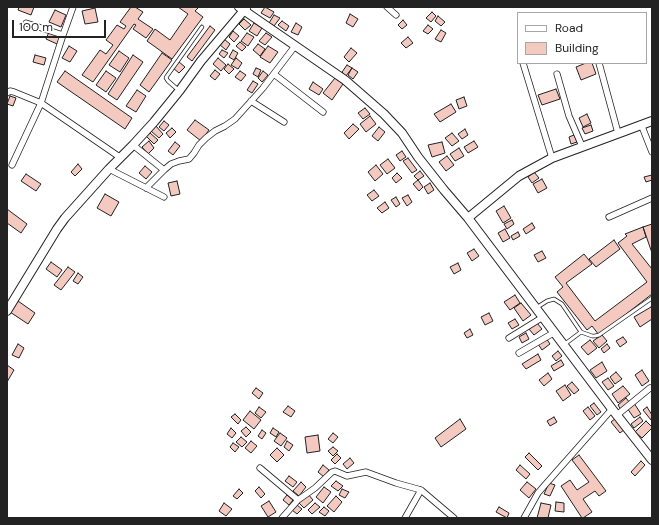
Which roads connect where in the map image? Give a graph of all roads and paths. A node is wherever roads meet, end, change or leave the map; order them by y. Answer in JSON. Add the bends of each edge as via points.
{"nodes":[{"id":1,"x":72,"y":7,"type":"edge"},
{"id":2,"x":387,"y":7,"type":"edge"},
{"id":3,"x":243,"y":8,"type":"edge"},
{"id":4,"x":396,"y":15,"type":"dead end"},
{"id":5,"x":26,"y":23,"type":"dead end"},
{"id":6,"x":202,"y":27,"type":"dead end"},
{"id":7,"x":63,"y":35,"type":"junction"},
{"id":8,"x":295,"y":46,"type":"junction"},
{"id":9,"x":524,"y":64,"type":"edge"},
{"id":10,"x":599,"y":64,"type":"edge"},
{"id":11,"x":274,"y":74,"type":"junction"},
{"id":12,"x":557,"y":74,"type":"dead end"},
{"id":13,"x":176,"y":87,"type":"junction"},
{"id":14,"x":7,"y":93,"type":"edge"},
{"id":15,"x":251,"y":101,"type":"junction"},
{"id":16,"x":41,"y":104,"type":"junction"},
{"id":17,"x":323,"y":112,"type":"dead end"},
{"id":18,"x":652,"y":121,"type":"edge"},
{"id":19,"x":284,"y":122,"type":"dead end"},
{"id":20,"x":641,"y":124,"type":"junction"},
{"id":21,"x":618,"y":134,"type":"junction"},
{"id":22,"x":133,"y":145,"type":"junction"},
{"id":23,"x":582,"y":146,"type":"junction"},
{"id":24,"x":652,"y":152,"type":"edge"},
{"id":25,"x":119,"y":156,"type":"junction"},
{"id":26,"x":552,"y":158,"type":"junction"},
{"id":27,"x":12,"y":165,"type":"dead end"},
{"id":28,"x":109,"y":169,"type":"junction"},
{"id":29,"x":164,"y":170,"type":"junction"},
{"id":30,"x":146,"y":188,"type":"junction"},
{"id":31,"x":164,"y":197,"type":"dead end"},
{"id":32,"x":652,"y":198,"type":"edge"},
{"id":33,"x":609,"y":217,"type":"dead end"},
{"id":34,"x":468,"y":218,"type":"junction"},
{"id":35,"x":652,"y":298,"type":"edge"},
{"id":36,"x":536,"y":308,"type":"junction"},
{"id":37,"x":7,"y":311,"type":"edge"},
{"id":38,"x":543,"y":317,"type":"junction"},
{"id":39,"x":555,"y":332,"type":"junction"},
{"id":40,"x":581,"y":332,"type":"junction"},
{"id":41,"x":509,"y":338,"type":"dead end"},
{"id":42,"x":564,"y":345,"type":"junction"},
{"id":43,"x":519,"y":353,"type":"dead end"},
{"id":44,"x":650,"y":388,"type":"dead end"},
{"id":45,"x":615,"y":412,"type":"junction"},
{"id":46,"x":651,"y":457,"type":"edge"},
{"id":47,"x":260,"y":468,"type":"dead end"},
{"id":48,"x":421,"y":490,"type":"junction"},
{"id":49,"x":298,"y":500,"type":"junction"},
{"id":50,"x":282,"y":518,"type":"edge"},
{"id":51,"x":405,"y":518,"type":"edge"},
{"id":52,"x":454,"y":518,"type":"edge"},
{"id":53,"x":524,"y":518,"type":"edge"}],
"edges":[{"from":1,"to":7,"type":"street"},
{"from":2,"to":4,"type":"street"},
{"from":3,"to":8,"type":"street"},
{"from":3,"to":13,"type":"street","via":[[201,62]]},
{"from":5,"to":7,"type":"street"},
{"from":6,"to":13,"type":"lane","via":[[167,76],[166,80]]},
{"from":7,"to":16,"type":"street"},
{"from":8,"to":11,"type":"street"},
{"from":8,"to":34,"type":"street","via":[[345,80],[384,114],[402,133],[435,179]]},
{"from":9,"to":26,"type":"street"},
{"from":10,"to":21,"type":"street"},
{"from":11,"to":15,"type":"street"},
{"from":11,"to":17,"type":"street"},
{"from":12,"to":23,"type":"street","via":[[569,116]]},
{"from":13,"to":22,"type":"street","via":[[154,122]]},
{"from":14,"to":16,"type":"street","via":[[14,92]]},
{"from":15,"to":19,"type":"street"},
{"from":15,"to":29,"type":"street","via":[[235,119],[206,138],[189,159],[171,164]]},
{"from":16,"to":25,"type":"street"},
{"from":16,"to":27,"type":"street"},
{"from":18,"to":20,"type":"street"},
{"from":20,"to":21,"type":"street"},
{"from":20,"to":24,"type":"street"},
{"from":21,"to":23,"type":"street"},
{"from":22,"to":25,"type":"street"},
{"from":22,"to":29,"type":"street"},
{"from":23,"to":26,"type":"street"},
{"from":25,"to":28,"type":"street"},
{"from":26,"to":34,"type":"street","via":[[519,176]]},
{"from":28,"to":30,"type":"street"},
{"from":28,"to":37,"type":"street","via":[[57,229]]},
{"from":29,"to":30,"type":"street"},
{"from":30,"to":31,"type":"street"},
{"from":32,"to":33,"type":"street"},
{"from":34,"to":36,"type":"street"},
{"from":35,"to":40,"type":"lane","via":[[600,335],[592,336]]},
{"from":36,"to":38,"type":"street"},
{"from":36,"to":40,"type":"lane","via":[[554,298],[562,304]]},
{"from":38,"to":39,"type":"street"},
{"from":38,"to":41,"type":"street"},
{"from":39,"to":42,"type":"street"},
{"from":39,"to":43,"type":"street"},
{"from":40,"to":42,"type":"lane"},
{"from":42,"to":45,"type":"street"},
{"from":44,"to":45,"type":"street"},
{"from":45,"to":46,"type":"street"},
{"from":45,"to":53,"type":"street","via":[[544,486]]},
{"from":47,"to":49,"type":"street"},
{"from":48,"to":49,"type":"street","via":[[366,472],[346,476],[335,471]]},
{"from":48,"to":51,"type":"street"},
{"from":48,"to":52,"type":"street"},
{"from":49,"to":50,"type":"street"}]}
